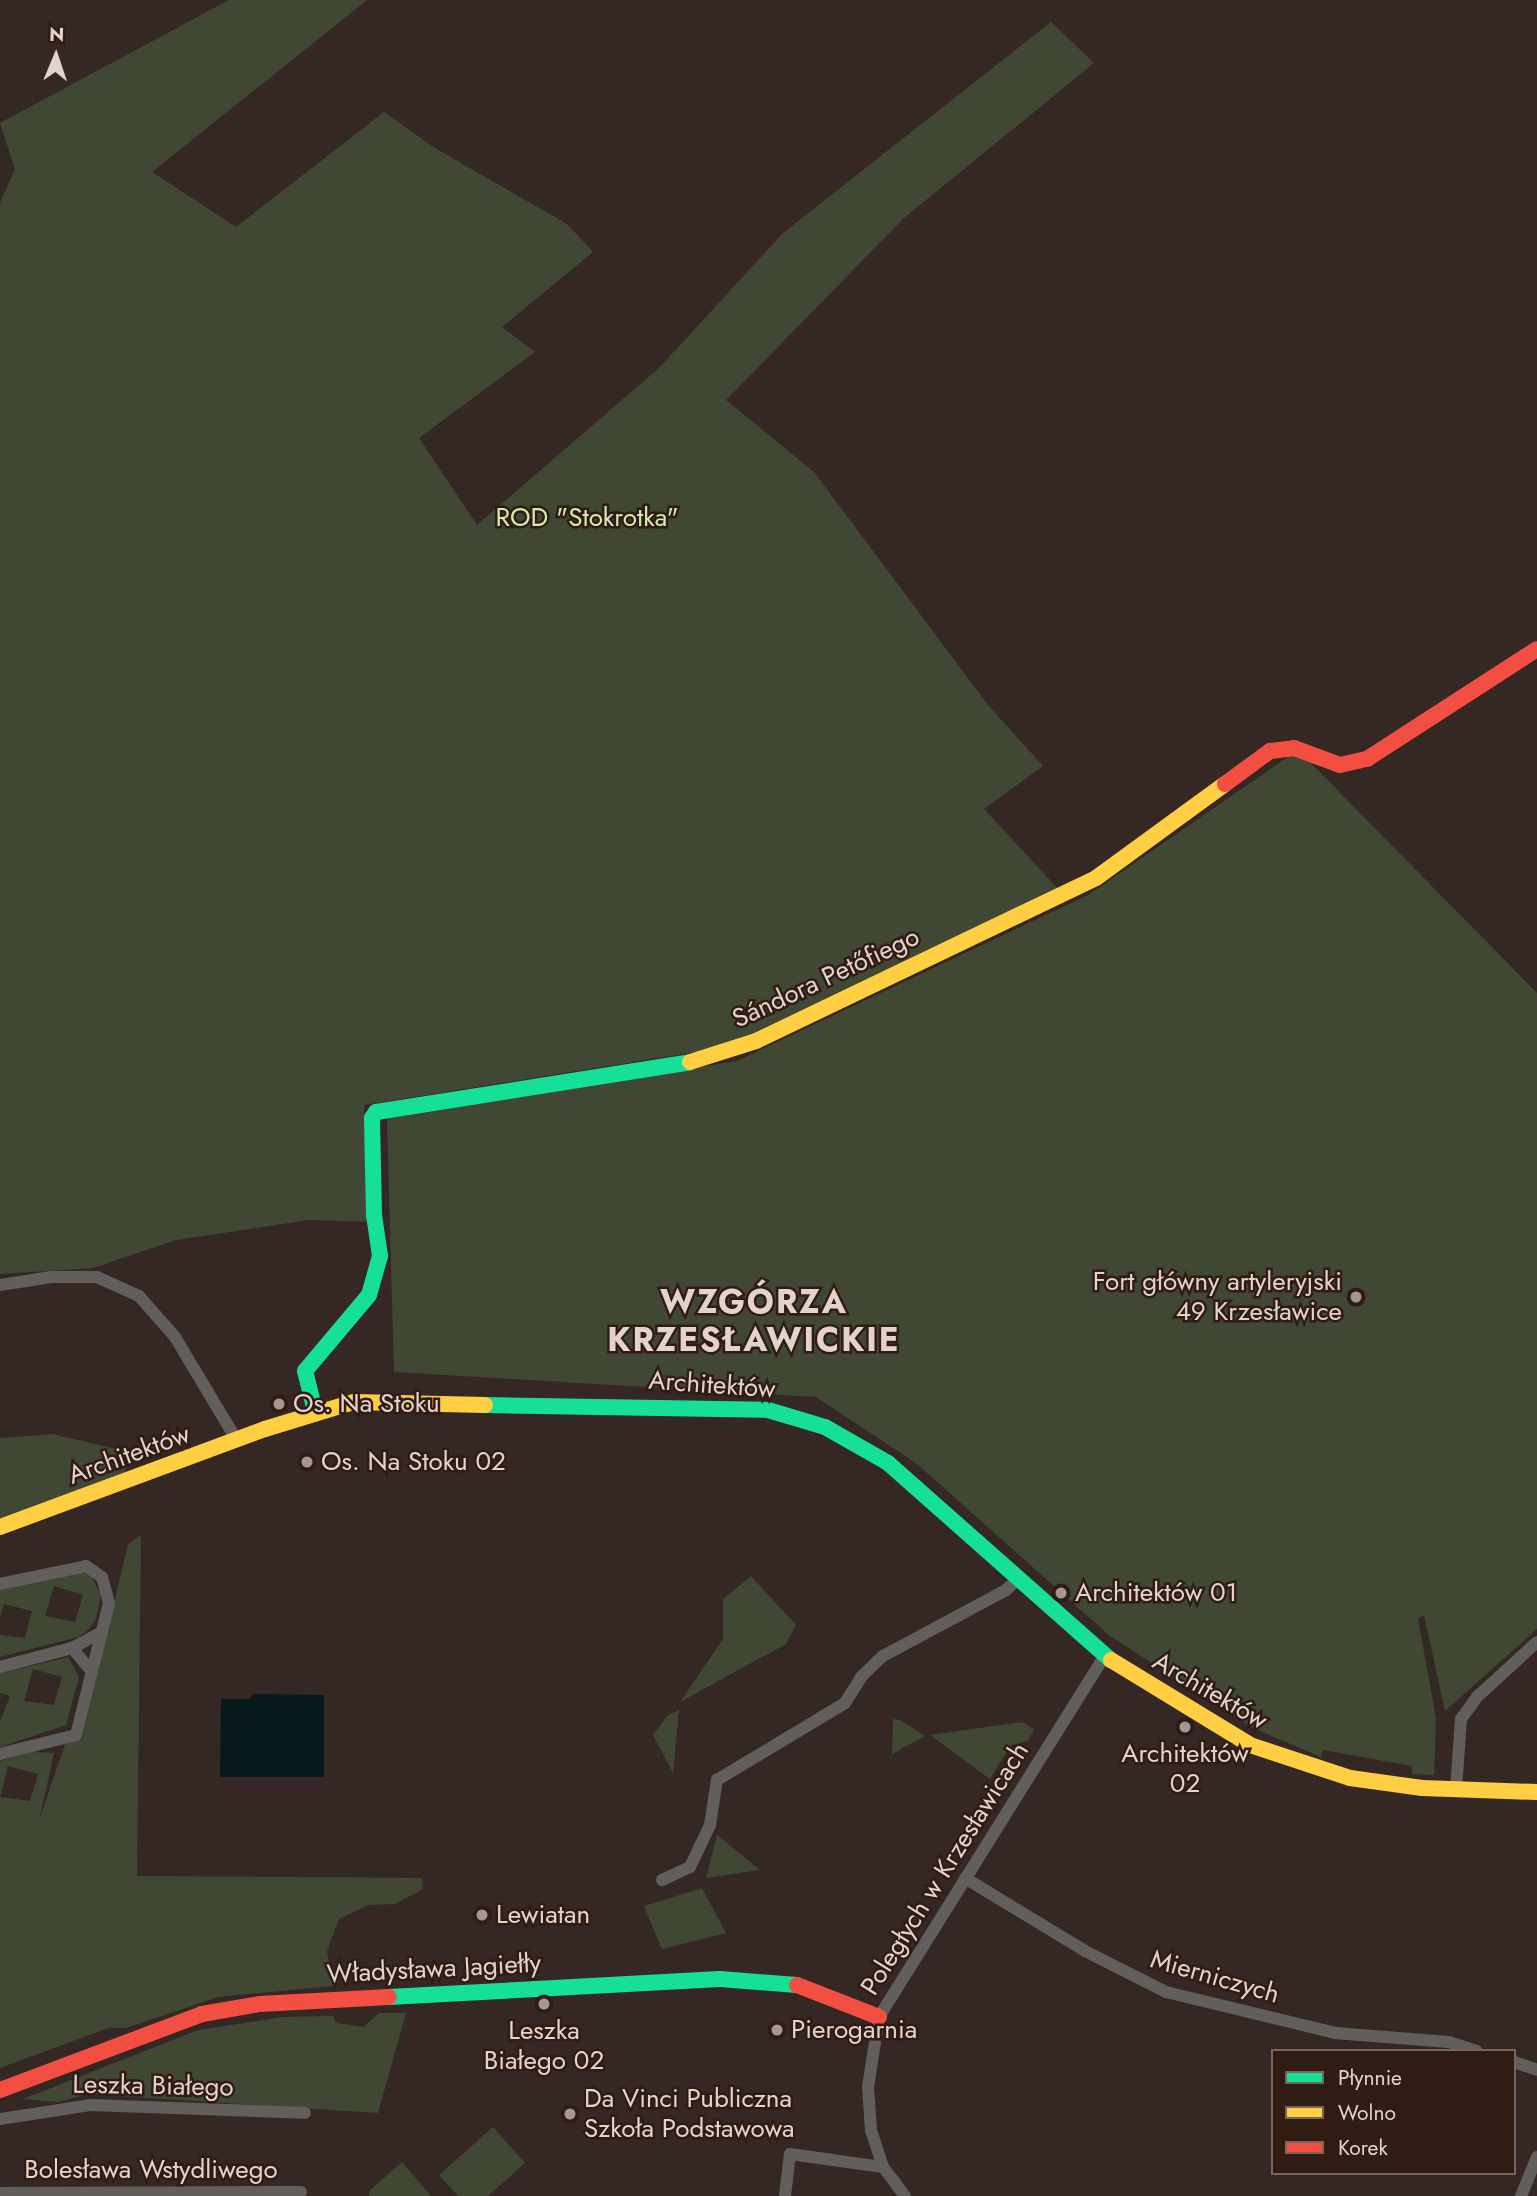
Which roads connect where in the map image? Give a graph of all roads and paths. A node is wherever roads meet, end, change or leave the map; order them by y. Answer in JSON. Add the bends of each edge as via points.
{"nodes":[{"id":1,"x":1537,"y":649,"type":"edge"},
{"id":2,"x":0,"y":1284,"type":"edge"},
{"id":3,"x":316,"y":1411,"type":"junction"},
{"id":4,"x":236,"y":1439,"type":"junction"},
{"id":5,"x":0,"y":1527,"type":"edge"},
{"id":6,"x":1018,"y":1578,"type":"junction"},
{"id":7,"x":0,"y":1584,"type":"edge"},
{"id":8,"x":102,"y":1632,"type":"junction"},
{"id":9,"x":1537,"y":1642,"type":"edge"},
{"id":10,"x":72,"y":1648,"type":"junction"},
{"id":11,"x":1105,"y":1656,"type":"junction"},
{"id":12,"x":0,"y":1667,"type":"edge"},
{"id":13,"x":92,"y":1672,"type":"junction"},
{"id":14,"x":0,"y":1754,"type":"edge"},
{"id":15,"x":1456,"y":1790,"type":"junction"},
{"id":16,"x":1537,"y":1793,"type":"edge"},
{"id":17,"x":965,"y":1878,"type":"junction"},
{"id":18,"x":662,"y":1880,"type":"dead end"},
{"id":19,"x":879,"y":2017,"type":"junction"},
{"id":20,"x":1471,"y":2049,"type":"edge"},
{"id":21,"x":1516,"y":2063,"type":"edge"},
{"id":22,"x":1537,"y":2070,"type":"edge"},
{"id":23,"x":0,"y":2090,"type":"edge"},
{"id":24,"x":305,"y":2113,"type":"dead end"},
{"id":25,"x":0,"y":2119,"type":"edge"},
{"id":26,"x":1537,"y":2157,"type":"edge"},
{"id":27,"x":883,"y":2167,"type":"junction"},
{"id":28,"x":301,"y":2192,"type":"dead end"},
{"id":29,"x":0,"y":2193,"type":"edge"},
{"id":30,"x":785,"y":2196,"type":"edge"},
{"id":31,"x":905,"y":2196,"type":"edge"},
{"id":32,"x":1521,"y":2196,"type":"edge"}],
"edges":[{"from":1,"to":3,"type":"street","name":"Sándora Petőfiego","via":[[1367,759],[1340,765],[1294,748],[1270,751],[1096,878],[806,1018],[704,1060],[542,1082],[376,1112],[372,1118],[374,1215],[380,1256],[369,1296],[305,1371]]},
{"from":2,"to":4,"type":"street","via":[[97,1277],[139,1296],[163,1320]]},
{"from":3,"to":4,"type":"street","name":"Architektów"},
{"from":3,"to":6,"type":"street","name":"Architektów","via":[[390,1400],[722,1406],[789,1415],[839,1434],[888,1463]]},
{"from":4,"to":5,"type":"street","name":"Architektów"},
{"from":6,"to":11,"type":"street","name":"Architektów"},
{"from":6,"to":18,"type":"street","via":[[1006,1590],[883,1656],[861,1676],[845,1703],[717,1780],[710,1825],[690,1867]]},
{"from":7,"to":8,"type":"street","via":[[73,1566],[93,1569],[108,1589]]},
{"from":8,"to":10,"type":"street"},
{"from":8,"to":13,"type":"street"},
{"from":9,"to":15,"type":"street","via":[[1478,1696],[1461,1719]]},
{"from":10,"to":12,"type":"street"},
{"from":10,"to":13,"type":"street"},
{"from":11,"to":15,"type":"street","name":"Architektów","via":[[1225,1731],[1287,1760],[1350,1778]]},
{"from":11,"to":17,"type":"street","name":"Poległych w Krzesławicach"},
{"from":13,"to":14,"type":"street","via":[[76,1735]]},
{"from":15,"to":16,"type":"street","name":"Architektów"},
{"from":17,"to":19,"type":"street","name":"Poległych w Krzesławicach"},
{"from":17,"to":20,"type":"street","name":"Mierniczych","via":[[1085,1951],[1166,1992],[1335,2033],[1449,2042]]},
{"from":19,"to":23,"type":"street","name":"Władysława Jagiełły","via":[[799,1985],[720,1979],[260,2004],[202,2014]]},
{"from":19,"to":27,"type":"street","name":"Poległych w Krzesławicach","via":[[868,2087],[871,2130]]},
{"from":21,"to":22,"type":"street"},
{"from":24,"to":25,"type":"street","name":"Leszka Białego","via":[[118,2105],[57,2108]]},
{"from":26,"to":32,"type":"street"},
{"from":27,"to":30,"type":"street","via":[[790,2154]]},
{"from":27,"to":31,"type":"street","name":"Poległych w Krzesławicach"},
{"from":28,"to":29,"type":"street","name":"Bolesława Wstydliwego"}]}
